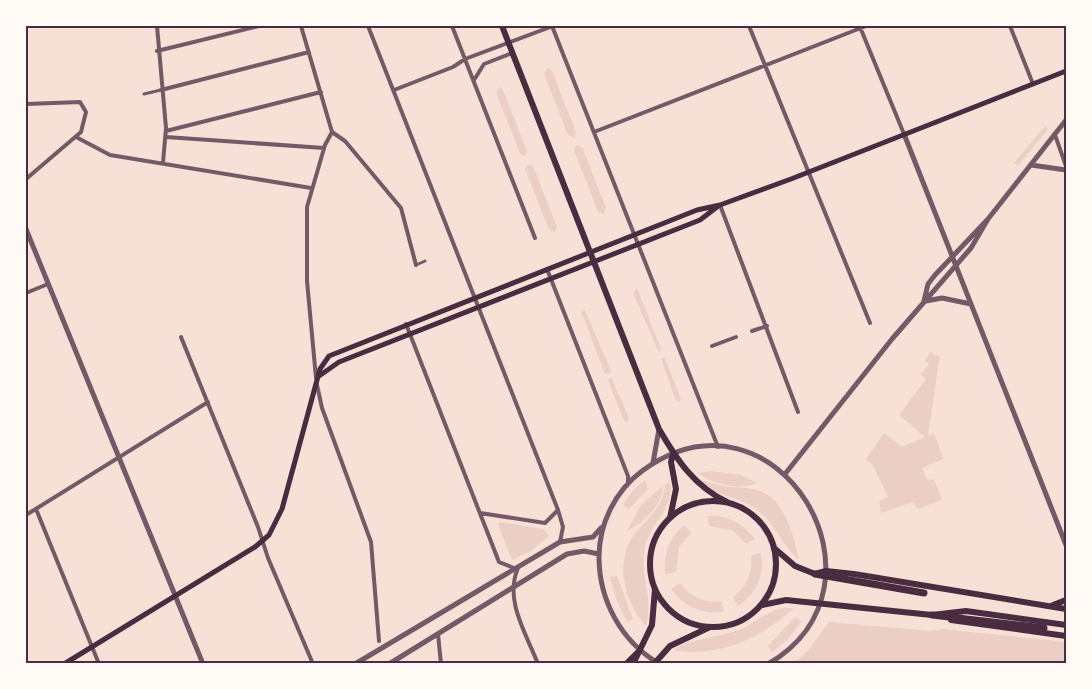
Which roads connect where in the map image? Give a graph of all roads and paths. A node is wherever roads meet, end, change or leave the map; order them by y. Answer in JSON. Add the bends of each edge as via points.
{"nodes":[{"id":1,"x":157,"y":26,"type":"edge"},
{"id":2,"x":259,"y":26,"type":"edge"},
{"id":3,"x":301,"y":26,"type":"edge"},
{"id":4,"x":368,"y":26,"type":"edge"},
{"id":5,"x":452,"y":26,"type":"edge"},
{"id":6,"x":502,"y":26,"type":"edge"},
{"id":7,"x":553,"y":26,"type":"edge"},
{"id":8,"x":749,"y":26,"type":"edge"},
{"id":9,"x":866,"y":26,"type":"edge"},
{"id":10,"x":1010,"y":26,"type":"edge"},
{"id":11,"x":859,"y":27,"type":"edge"},
{"id":12,"x":508,"y":42,"type":"junction"},
{"id":13,"x":157,"y":51,"type":"junction"},
{"id":14,"x":309,"y":52,"type":"junction"},
{"id":15,"x":512,"y":52,"type":"junction"},
{"id":16,"x":465,"y":59,"type":"junction"},
{"id":17,"x":765,"y":65,"type":"junction"},
{"id":18,"x":1066,"y":71,"type":"edge"},
{"id":19,"x":473,"y":81,"type":"junction"},
{"id":20,"x":1033,"y":84,"type":"junction"},
{"id":21,"x":161,"y":90,"type":"junction"},
{"id":22,"x":394,"y":90,"type":"junction"},
{"id":23,"x":321,"y":92,"type":"junction"},
{"id":24,"x":144,"y":94,"type":"dead end"},
{"id":25,"x":26,"y":104,"type":"edge"},
{"id":26,"x":1066,"y":120,"type":"edge"},
{"id":27,"x":166,"y":131,"type":"junction"},
{"id":28,"x":332,"y":132,"type":"junction"},
{"id":29,"x":594,"y":132,"type":"junction"},
{"id":30,"x":904,"y":134,"type":"junction"},
{"id":31,"x":1054,"y":135,"type":"junction"},
{"id":32,"x":76,"y":136,"type":"junction"},
{"id":33,"x":166,"y":137,"type":"junction"},
{"id":34,"x":324,"y":148,"type":"junction"},
{"id":35,"x":163,"y":163,"type":"junction"},
{"id":36,"x":1031,"y":165,"type":"junction"},
{"id":37,"x":1066,"y":168,"type":"edge"},
{"id":38,"x":809,"y":171,"type":"junction"},
{"id":39,"x":26,"y":179,"type":"edge"},
{"id":40,"x":311,"y":188,"type":"junction"},
{"id":41,"x":720,"y":205,"type":"junction"},
{"id":42,"x":988,"y":219,"type":"junction"},
{"id":43,"x":26,"y":229,"type":"edge"},
{"id":44,"x":634,"y":234,"type":"junction"},
{"id":45,"x":535,"y":238,"type":"dead end"},
{"id":46,"x":638,"y":244,"type":"junction"},
{"id":47,"x":590,"y":251,"type":"junction"},
{"id":48,"x":951,"y":257,"type":"junction"},
{"id":49,"x":425,"y":261,"type":"dead end"},
{"id":50,"x":594,"y":261,"type":"junction"},
{"id":51,"x":416,"y":265,"type":"joint"},
{"id":52,"x":955,"y":266,"type":"junction"},
{"id":53,"x":546,"y":268,"type":"junction"},
{"id":54,"x":550,"y":278,"type":"junction"},
{"id":55,"x":48,"y":284,"type":"junction"},
{"id":56,"x":26,"y":293,"type":"edge"},
{"id":57,"x":474,"y":296,"type":"junction"},
{"id":58,"x":923,"y":302,"type":"junction"},
{"id":59,"x":971,"y":304,"type":"junction"},
{"id":60,"x":478,"y":306,"type":"junction"},
{"id":61,"x":405,"y":323,"type":"junction"},
{"id":62,"x":870,"y":323,"type":"dead end"},
{"id":63,"x":767,"y":326,"type":"junction"},
{"id":64,"x":752,"y":331,"type":"dead end"},
{"id":65,"x":409,"y":333,"type":"junction"},
{"id":66,"x":181,"y":337,"type":"dead end"},
{"id":67,"x":736,"y":337,"type":"dead end"},
{"id":68,"x":712,"y":346,"type":"dead end"},
{"id":69,"x":319,"y":376,"type":"junction"},
{"id":70,"x":316,"y":383,"type":"junction"},
{"id":71,"x":208,"y":402,"type":"junction"},
{"id":72,"x":798,"y":412,"type":"dead end"},
{"id":73,"x":659,"y":429,"type":"junction"},
{"id":74,"x":717,"y":447,"type":"junction"},
{"id":75,"x":673,"y":454,"type":"junction"},
{"id":76,"x":119,"y":457,"type":"junction"},
{"id":77,"x":652,"y":464,"type":"junction"},
{"id":78,"x":785,"y":474,"type":"junction"},
{"id":79,"x":627,"y":485,"type":"junction"},
{"id":80,"x":727,"y":502,"type":"junction"},
{"id":81,"x":36,"y":509,"type":"junction"},
{"id":82,"x":558,"y":510,"type":"junction"},
{"id":83,"x":480,"y":513,"type":"junction"},
{"id":84,"x":26,"y":515,"type":"edge"},
{"id":85,"x":670,"y":518,"type":"junction"},
{"id":86,"x":604,"y":521,"type":"junction"},
{"id":87,"x":263,"y":541,"type":"junction"},
{"id":88,"x":560,"y":542,"type":"junction"},
{"id":89,"x":1066,"y":545,"type":"edge"},
{"id":90,"x":774,"y":547,"type":"junction"},
{"id":91,"x":599,"y":554,"type":"junction"},
{"id":92,"x":517,"y":567,"type":"junction"},
{"id":93,"x":815,"y":574,"type":"joint"},
{"id":94,"x":825,"y":574,"type":"junction"},
{"id":95,"x":655,"y":585,"type":"junction"},
{"id":96,"x":512,"y":588,"type":"junction"},
{"id":97,"x":924,"y":593,"type":"dead end"},
{"id":98,"x":175,"y":595,"type":"junction"},
{"id":99,"x":1066,"y":600,"type":"edge"},
{"id":100,"x":818,"y":603,"type":"junction"},
{"id":101,"x":1050,"y":606,"type":"junction"},
{"id":102,"x":759,"y":607,"type":"junction"},
{"id":103,"x":1066,"y":609,"type":"edge"},
{"id":104,"x":932,"y":615,"type":"junction"},
{"id":105,"x":1066,"y":625,"type":"edge"},
{"id":106,"x":712,"y":626,"type":"junction"},
{"id":107,"x":1044,"y":628,"type":"dead end"},
{"id":108,"x":438,"y":634,"type":"junction"},
{"id":109,"x":1066,"y":634,"type":"edge"},
{"id":110,"x":380,"y":640,"type":"dead end"},
{"id":111,"x":92,"y":646,"type":"junction"},
{"id":112,"x":640,"y":651,"type":"junction"},
{"id":113,"x":391,"y":662,"type":"edge"},
{"id":114,"x":64,"y":663,"type":"edge"},
{"id":115,"x":99,"y":663,"type":"edge"},
{"id":116,"x":203,"y":663,"type":"edge"},
{"id":117,"x":314,"y":663,"type":"edge"},
{"id":118,"x":355,"y":663,"type":"edge"},
{"id":119,"x":441,"y":663,"type":"edge"},
{"id":120,"x":538,"y":663,"type":"edge"},
{"id":121,"x":626,"y":663,"type":"edge"},
{"id":122,"x":633,"y":663,"type":"edge"},
{"id":123,"x":656,"y":663,"type":"edge"},
{"id":124,"x":768,"y":663,"type":"edge"}],
"edges":[{"from":1,"to":13,"type":"street"},
{"from":2,"to":13,"type":"street"},
{"from":3,"to":14,"type":"street"},
{"from":4,"to":22,"type":"street"},
{"from":5,"to":16,"type":"street"},
{"from":6,"to":12,"type":"main road"},
{"from":7,"to":12,"type":"street"},
{"from":7,"to":29,"type":"street"},
{"from":8,"to":17,"type":"street"},
{"from":9,"to":11,"type":"street"},
{"from":10,"to":20,"type":"street"},
{"from":11,"to":17,"type":"street"},
{"from":11,"to":30,"type":"street"},
{"from":12,"to":15,"type":"main road"},
{"from":12,"to":16,"type":"street"},
{"from":13,"to":21,"type":"street"},
{"from":14,"to":21,"type":"street"},
{"from":14,"to":23,"type":"street"},
{"from":15,"to":19,"type":"street","via":[[484,64]]},
{"from":15,"to":47,"type":"main road"},
{"from":16,"to":19,"type":"street"},
{"from":16,"to":22,"type":"street"},
{"from":17,"to":29,"type":"street"},
{"from":17,"to":38,"type":"street"},
{"from":18,"to":20,"type":"main road"},
{"from":19,"to":45,"type":"street"},
{"from":20,"to":30,"type":"main road"},
{"from":21,"to":24,"type":"street"},
{"from":21,"to":27,"type":"street"},
{"from":22,"to":57,"type":"street"},
{"from":23,"to":27,"type":"street"},
{"from":23,"to":28,"type":"street"},
{"from":25,"to":32,"type":"street","via":[[82,103],[85,123]]},
{"from":26,"to":31,"type":"street"},
{"from":27,"to":33,"type":"street"},
{"from":28,"to":34,"type":"street"},
{"from":28,"to":51,"type":"street","via":[[345,141],[401,208]]},
{"from":29,"to":44,"type":"street"},
{"from":30,"to":38,"type":"main road"},
{"from":30,"to":48,"type":"street"},
{"from":31,"to":36,"type":"street"},
{"from":31,"to":37,"type":"street"},
{"from":32,"to":35,"type":"street","via":[[106,154]]},
{"from":32,"to":39,"type":"street"},
{"from":33,"to":34,"type":"street"},
{"from":33,"to":35,"type":"street"},
{"from":34,"to":40,"type":"street"},
{"from":35,"to":40,"type":"street"},
{"from":36,"to":37,"type":"street"},
{"from":36,"to":42,"type":"street"},
{"from":38,"to":41,"type":"main road"},
{"from":38,"to":62,"type":"street"},
{"from":40,"to":70,"type":"street","via":[[307,207],[307,268]]},
{"from":41,"to":44,"type":"main road"},
{"from":41,"to":46,"type":"main road","via":[[700,220]]},
{"from":41,"to":63,"type":"street"},
{"from":42,"to":48,"type":"street"},
{"from":42,"to":52,"type":"street"},
{"from":43,"to":55,"type":"street"},
{"from":44,"to":46,"type":"street"},
{"from":44,"to":47,"type":"main road"},
{"from":46,"to":50,"type":"main road"},
{"from":46,"to":74,"type":"street"},
{"from":47,"to":50,"type":"main road"},
{"from":47,"to":53,"type":"main road"},
{"from":48,"to":52,"type":"street"},
{"from":48,"to":58,"type":"street","via":[[928,285]]},
{"from":49,"to":51,"type":"street"},
{"from":50,"to":54,"type":"main road"},
{"from":50,"to":73,"type":"main road"},
{"from":52,"to":58,"type":"street"},
{"from":52,"to":59,"type":"street"},
{"from":53,"to":54,"type":"street"},
{"from":53,"to":57,"type":"main road"},
{"from":54,"to":60,"type":"main road"},
{"from":54,"to":79,"type":"street","via":[[628,476]]},
{"from":55,"to":56,"type":"street"},
{"from":55,"to":76,"type":"street"},
{"from":57,"to":60,"type":"street"},
{"from":57,"to":61,"type":"main road"},
{"from":58,"to":59,"type":"street","via":[[942,298]]},
{"from":58,"to":78,"type":"street"},
{"from":59,"to":89,"type":"street"},
{"from":60,"to":65,"type":"main road"},
{"from":60,"to":82,"type":"street"},
{"from":61,"to":65,"type":"street"},
{"from":61,"to":69,"type":"main road","via":[[335,352],[323,363]]},
{"from":63,"to":64,"type":"street"},
{"from":63,"to":72,"type":"street"},
{"from":65,"to":69,"type":"main road","via":[[339,362]]},
{"from":65,"to":83,"type":"street"},
{"from":66,"to":71,"type":"street"},
{"from":67,"to":68,"type":"street"},
{"from":69,"to":70,"type":"main road"},
{"from":70,"to":87,"type":"main road","via":[[282,509]]},
{"from":70,"to":110,"type":"street","via":[[372,542]]},
{"from":71,"to":76,"type":"street"},
{"from":71,"to":87,"type":"street"},
{"from":73,"to":75,"type":"main road"},
{"from":73,"to":77,"type":"street","via":[[657,455]]},
{"from":74,"to":75,"type":"street"},
{"from":74,"to":78,"type":"street","via":[[763,458]]},
{"from":75,"to":77,"type":"street"},
{"from":75,"to":80,"type":"main road","via":[[696,483]]},
{"from":75,"to":85,"type":"main road","via":[[676,489]]},
{"from":76,"to":81,"type":"street"},
{"from":76,"to":98,"type":"street"},
{"from":77,"to":79,"type":"street"},
{"from":78,"to":94,"type":"street","via":[[805,498],[817,521],[825,546]]},
{"from":79,"to":86,"type":"street"},
{"from":80,"to":85,"type":"main road","via":[[696,503]]},
{"from":80,"to":90,"type":"main road","via":[[757,518]]},
{"from":81,"to":84,"type":"street"},
{"from":81,"to":111,"type":"street"},
{"from":82,"to":83,"type":"street","via":[[545,523]]},
{"from":82,"to":88,"type":"street","via":[[563,527]]},
{"from":83,"to":92,"type":"street","via":[[499,562]]},
{"from":85,"to":95,"type":"main road","via":[[653,546],[651,566]]},
{"from":86,"to":88,"type":"street","via":[[593,537]]},
{"from":86,"to":91,"type":"street"},
{"from":87,"to":98,"type":"main road"},
{"from":87,"to":117,"type":"street"},
{"from":88,"to":92,"type":"street"},
{"from":90,"to":93,"type":"main road","via":[[795,566]]},
{"from":90,"to":102,"type":"main road","via":[[774,579]]},
{"from":91,"to":96,"type":"street","via":[[571,552]]},
{"from":91,"to":112,"type":"street","via":[[609,606],[624,635]]},
{"from":92,"to":96,"type":"street"},
{"from":92,"to":118,"type":"street"},
{"from":93,"to":94,"type":"highway"},
{"from":94,"to":97,"type":"highway"},
{"from":94,"to":100,"type":"street"},
{"from":94,"to":101,"type":"main road"},
{"from":95,"to":106,"type":"main road","via":[[665,603],[680,617]]},
{"from":95,"to":112,"type":"main road","via":[[652,625]]},
{"from":96,"to":108,"type":"street"},
{"from":96,"to":120,"type":"street","via":[[513,601]]},
{"from":98,"to":111,"type":"main road"},
{"from":98,"to":116,"type":"street"},
{"from":99,"to":101,"type":"main road"},
{"from":100,"to":102,"type":"main road","via":[[780,600]]},
{"from":100,"to":104,"type":"main road"},
{"from":100,"to":124,"type":"street","via":[[803,633],[789,649]]},
{"from":101,"to":103,"type":"main road"},
{"from":102,"to":106,"type":"main road","via":[[738,621]]},
{"from":104,"to":105,"type":"main road","via":[[966,611]]},
{"from":104,"to":107,"type":"highway"},
{"from":104,"to":109,"type":"main road","via":[[966,623]]},
{"from":106,"to":123,"type":"main road","via":[[680,640]]},
{"from":108,"to":113,"type":"street"},
{"from":108,"to":119,"type":"street"},
{"from":111,"to":114,"type":"main road"},
{"from":111,"to":115,"type":"street"},
{"from":112,"to":121,"type":"main road"},
{"from":112,"to":122,"type":"main road"},
{"from":112,"to":123,"type":"street"}]}
